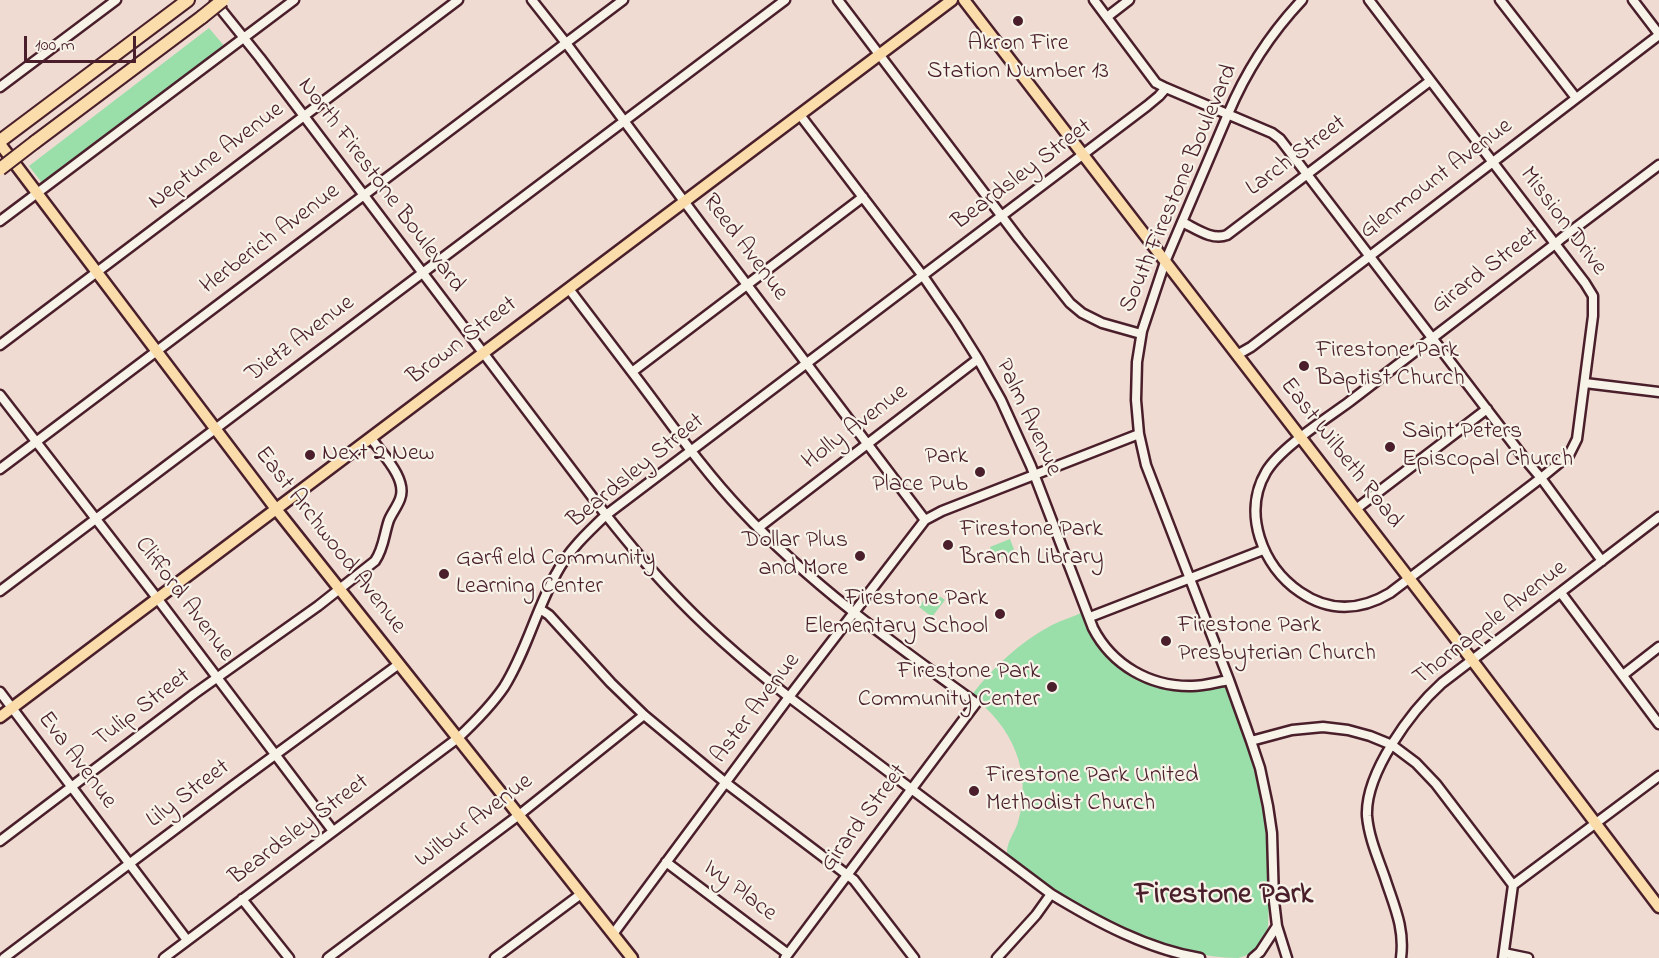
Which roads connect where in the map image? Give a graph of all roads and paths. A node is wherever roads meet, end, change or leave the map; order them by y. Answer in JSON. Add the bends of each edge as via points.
{"nodes":[{"id":1,"x":116,"y":0,"type":"edge"},
{"id":2,"x":188,"y":0,"type":"edge"},
{"id":3,"x":214,"y":0,"type":"edge"},
{"id":4,"x":223,"y":0,"type":"edge"},
{"id":5,"x":294,"y":0,"type":"edge"},
{"id":6,"x":458,"y":0,"type":"edge"},
{"id":7,"x":532,"y":0,"type":"edge"},
{"id":8,"x":623,"y":0,"type":"edge"},
{"id":9,"x":785,"y":0,"type":"edge"},
{"id":10,"x":838,"y":0,"type":"edge"},
{"id":11,"x":952,"y":0,"type":"edge"},
{"id":12,"x":964,"y":0,"type":"edge"},
{"id":13,"x":1094,"y":0,"type":"edge"},
{"id":14,"x":1129,"y":0,"type":"edge"},
{"id":15,"x":1302,"y":0,"type":"edge"},
{"id":16,"x":1369,"y":0,"type":"edge"},
{"id":17,"x":1500,"y":0,"type":"edge"},
{"id":18,"x":1633,"y":0,"type":"edge"},
{"id":19,"x":1107,"y":17,"type":"junction"},
{"id":20,"x":1659,"y":35,"type":"edge"},
{"id":21,"x":244,"y":38,"type":"junction"},
{"id":22,"x":566,"y":43,"type":"junction"},
{"id":23,"x":880,"y":55,"type":"junction"},
{"id":24,"x":1430,"y":81,"type":"junction"},
{"id":25,"x":0,"y":87,"type":"edge"},
{"id":26,"x":1166,"y":88,"type":"junction"},
{"id":27,"x":1576,"y":98,"type":"junction"},
{"id":28,"x":1227,"y":114,"type":"junction"},
{"id":29,"x":800,"y":115,"type":"junction"},
{"id":30,"x":303,"y":116,"type":"junction"},
{"id":31,"x":624,"y":120,"type":"junction"},
{"id":32,"x":0,"y":143,"type":"edge"},
{"id":33,"x":1083,"y":155,"type":"junction"},
{"id":34,"x":1492,"y":162,"type":"junction"},
{"id":35,"x":1659,"y":165,"type":"edge"},
{"id":36,"x":0,"y":169,"type":"edge"},
{"id":37,"x":1307,"y":174,"type":"junction"},
{"id":38,"x":37,"y":194,"type":"junction"},
{"id":39,"x":363,"y":195,"type":"junction"},
{"id":40,"x":862,"y":197,"type":"junction"},
{"id":41,"x":685,"y":202,"type":"junction"},
{"id":42,"x":1002,"y":216,"type":"junction"},
{"id":43,"x":0,"y":221,"type":"edge"},
{"id":44,"x":1182,"y":222,"type":"junction"},
{"id":45,"x":1555,"y":244,"type":"junction"},
{"id":46,"x":1370,"y":256,"type":"junction"},
{"id":47,"x":1165,"y":262,"type":"junction"},
{"id":48,"x":97,"y":272,"type":"junction"},
{"id":49,"x":422,"y":273,"type":"junction"},
{"id":50,"x":923,"y":276,"type":"junction"},
{"id":51,"x":747,"y":284,"type":"junction"},
{"id":52,"x":569,"y":289,"type":"junction"},
{"id":53,"x":1141,"y":334,"type":"junction"},
{"id":54,"x":1432,"y":338,"type":"junction"},
{"id":55,"x":0,"y":345,"type":"edge"},
{"id":56,"x":157,"y":351,"type":"junction"},
{"id":57,"x":483,"y":353,"type":"junction"},
{"id":58,"x":1237,"y":355,"type":"junction"},
{"id":59,"x":978,"y":359,"type":"junction"},
{"id":60,"x":807,"y":364,"type":"junction"},
{"id":61,"x":632,"y":372,"type":"junction"},
{"id":62,"x":1585,"y":383,"type":"junction"},
{"id":63,"x":1659,"y":392,"type":"edge"},
{"id":64,"x":0,"y":395,"type":"edge"},
{"id":65,"x":1487,"y":409,"type":"junction"},
{"id":66,"x":216,"y":429,"type":"junction"},
{"id":67,"x":1139,"y":434,"type":"junction"},
{"id":68,"x":371,"y":438,"type":"junction"},
{"id":69,"x":1301,"y":438,"type":"junction"},
{"id":70,"x":36,"y":441,"type":"junction"},
{"id":71,"x":868,"y":443,"type":"junction"},
{"id":72,"x":692,"y":452,"type":"junction"},
{"id":73,"x":0,"y":469,"type":"edge"},
{"id":74,"x":1035,"y":476,"type":"junction"},
{"id":75,"x":1541,"y":478,"type":"junction"},
{"id":76,"x":276,"y":509,"type":"junction"},
{"id":77,"x":1356,"y":509,"type":"junction"},
{"id":78,"x":606,"y":515,"type":"junction"},
{"id":79,"x":1659,"y":517,"type":"edge"},
{"id":80,"x":96,"y":519,"type":"junction"},
{"id":81,"x":925,"y":520,"type":"junction"},
{"id":82,"x":758,"y":528,"type":"junction"},
{"id":83,"x":1263,"y":550,"type":"junction"},
{"id":84,"x":1602,"y":561,"type":"junction"},
{"id":85,"x":1409,"y":578,"type":"junction"},
{"id":86,"x":1189,"y":579,"type":"junction"},
{"id":87,"x":340,"y":589,"type":"junction"},
{"id":88,"x":0,"y":591,"type":"edge"},
{"id":89,"x":1561,"y":593,"type":"junction"},
{"id":90,"x":157,"y":598,"type":"junction"},
{"id":91,"x":540,"y":609,"type":"junction"},
{"id":92,"x":853,"y":613,"type":"junction"},
{"id":93,"x":1090,"y":618,"type":"junction"},
{"id":94,"x":1659,"y":647,"type":"edge"},
{"id":95,"x":1472,"y":660,"type":"junction"},
{"id":96,"x":399,"y":664,"type":"junction"},
{"id":97,"x":1623,"y":675,"type":"junction"},
{"id":98,"x":218,"y":678,"type":"junction"},
{"id":99,"x":1229,"y":680,"type":"junction"},
{"id":100,"x":0,"y":692,"type":"edge"},
{"id":101,"x":789,"y":697,"type":"junction"},
{"id":102,"x":12,"y":708,"type":"junction"},
{"id":103,"x":644,"y":714,"type":"junction"},
{"id":104,"x":0,"y":717,"type":"edge"},
{"id":105,"x":1659,"y":724,"type":"edge"},
{"id":106,"x":458,"y":738,"type":"junction"},
{"id":107,"x":1251,"y":741,"type":"junction"},
{"id":108,"x":1392,"y":745,"type":"junction"},
{"id":109,"x":275,"y":754,"type":"junction"},
{"id":110,"x":1659,"y":776,"type":"edge"},
{"id":111,"x":726,"y":783,"type":"junction"},
{"id":112,"x":71,"y":787,"type":"junction"},
{"id":113,"x":912,"y":789,"type":"junction"},
{"id":114,"x":519,"y":815,"type":"junction"},
{"id":115,"x":1595,"y":823,"type":"junction"},
{"id":116,"x":333,"y":831,"type":"junction"},
{"id":117,"x":0,"y":841,"type":"edge"},
{"id":118,"x":666,"y":862,"type":"junction"},
{"id":119,"x":130,"y":864,"type":"junction"},
{"id":120,"x":848,"y":875,"type":"junction"},
{"id":121,"x":1514,"y":885,"type":"junction"},
{"id":122,"x":581,"y":894,"type":"junction"},
{"id":123,"x":1051,"y":894,"type":"junction"},
{"id":124,"x":242,"y":899,"type":"junction"},
{"id":125,"x":1659,"y":908,"type":"edge"},
{"id":126,"x":1277,"y":926,"type":"junction"},
{"id":127,"x":613,"y":933,"type":"junction"},
{"id":128,"x":188,"y":940,"type":"junction"},
{"id":129,"x":787,"y":956,"type":"edge"},
{"id":130,"x":1179,"y":956,"type":"edge"},
{"id":131,"x":1503,"y":956,"type":"edge"},
{"id":132,"x":4,"y":958,"type":"edge"},
{"id":133,"x":164,"y":958,"type":"edge"},
{"id":134,"x":289,"y":958,"type":"edge"},
{"id":135,"x":328,"y":958,"type":"edge"},
{"id":136,"x":495,"y":958,"type":"edge"},
{"id":137,"x":632,"y":958,"type":"edge"},
{"id":138,"x":914,"y":958,"type":"edge"},
{"id":139,"x":997,"y":958,"type":"edge"},
{"id":140,"x":1200,"y":958,"type":"edge"},
{"id":141,"x":1253,"y":958,"type":"edge"},
{"id":142,"x":1287,"y":958,"type":"edge"},
{"id":143,"x":1401,"y":958,"type":"edge"},
{"id":144,"x":1528,"y":958,"type":"edge"}],
"edges":[{"from":1,"to":25,"type":"street"},
{"from":2,"to":32,"type":"highway"},
{"from":3,"to":21,"type":"street","name":"North Firestone Boulevard"},
{"from":4,"to":36,"type":"highway","bridge":true},
{"from":5,"to":21,"type":"street"},
{"from":6,"to":30,"type":"street","name":"Neptune Avenue"},
{"from":7,"to":22,"type":"street","name":"Reed Avenue"},
{"from":8,"to":22,"type":"street","name":"Herberich Avenue"},
{"from":9,"to":31,"type":"street","name":"Dietz Avenue"},
{"from":10,"to":23,"type":"street"},
{"from":11,"to":23,"type":"main road","name":"Brown Street"},
{"from":12,"to":33,"type":"main road","name":"East Wilbeth Road"},
{"from":13,"to":19,"type":"street"},
{"from":14,"to":19,"type":"street"},
{"from":15,"to":28,"type":"street","name":"South Firestone Boulevard","via":[[1261,50]]},
{"from":16,"to":24,"type":"street","name":"Mission Drive"},
{"from":17,"to":27,"type":"street"},
{"from":18,"to":20,"type":"street"},
{"from":19,"to":26,"type":"street","via":[[1156,82]]},
{"from":20,"to":27,"type":"street","name":"Glenmount Avenue"},
{"from":21,"to":30,"type":"street","name":"North Firestone Boulevard"},
{"from":21,"to":38,"type":"street"},
{"from":22,"to":31,"type":"street","name":"Reed Avenue"},
{"from":22,"to":39,"type":"street","name":"Herberich Avenue"},
{"from":23,"to":29,"type":"main road","name":"Brown Street"},
{"from":23,"to":42,"type":"street"},
{"from":24,"to":34,"type":"street","name":"Mission Drive"},
{"from":24,"to":37,"type":"street","name":"Larch Street"},
{"from":26,"to":28,"type":"street"},
{"from":26,"to":33,"type":"street","name":"Beardsley Street"},
{"from":27,"to":34,"type":"street","name":"Glenmount Avenue"},
{"from":28,"to":37,"type":"street","via":[[1277,135]]},
{"from":28,"to":44,"type":"street","name":"South Firestone Boulevard"},
{"from":29,"to":40,"type":"street","name":"Palm Avenue"},
{"from":29,"to":41,"type":"main road","name":"Brown Street"},
{"from":30,"to":39,"type":"street","name":"North Firestone Boulevard"},
{"from":30,"to":48,"type":"street","name":"Neptune Avenue"},
{"from":31,"to":41,"type":"street","name":"Reed Avenue"},
{"from":31,"to":49,"type":"street","name":"Dietz Avenue"},
{"from":32,"to":38,"type":"main road","name":"East Archwood Avenue"},
{"from":33,"to":42,"type":"street","name":"Beardsley Street"},
{"from":33,"to":47,"type":"main road","name":"East Wilbeth Road"},
{"from":34,"to":45,"type":"street","name":"Mission Drive"},
{"from":34,"to":46,"type":"street","name":"Glenmount Avenue"},
{"from":35,"to":45,"type":"street","name":"Girard Street"},
{"from":37,"to":44,"type":"street","name":"Larch Street","via":[[1227,235],[1213,236]]},
{"from":37,"to":46,"type":"street"},
{"from":38,"to":43,"type":"street"},
{"from":38,"to":48,"type":"main road","name":"East Archwood Avenue"},
{"from":39,"to":49,"type":"street","name":"North Firestone Boulevard"},
{"from":39,"to":56,"type":"street","name":"Herberich Avenue"},
{"from":40,"to":50,"type":"street","name":"Palm Avenue"},
{"from":40,"to":51,"type":"street"},
{"from":41,"to":51,"type":"street","name":"Reed Avenue"},
{"from":41,"to":52,"type":"main road","name":"Brown Street"},
{"from":42,"to":50,"type":"street","name":"Beardsley Street"},
{"from":42,"to":53,"type":"street","via":[[1070,303],[1102,323]]},
{"from":44,"to":47,"type":"street","name":"South Firestone Boulevard"},
{"from":45,"to":54,"type":"street","name":"Girard Street"},
{"from":45,"to":62,"type":"street","name":"Mission Drive","via":[[1593,296]]},
{"from":46,"to":54,"type":"street"},
{"from":46,"to":58,"type":"street","name":"Glenmount Avenue"},
{"from":47,"to":53,"type":"street","name":"South Firestone Boulevard"},
{"from":47,"to":58,"type":"main road","name":"East Wilbeth Road"},
{"from":48,"to":55,"type":"street","name":"Neptune Avenue"},
{"from":48,"to":56,"type":"main road","name":"East Archwood Avenue"},
{"from":49,"to":57,"type":"street","name":"North Firestone Boulevard"},
{"from":49,"to":66,"type":"street","name":"Dietz Avenue"},
{"from":50,"to":59,"type":"street","name":"Palm Avenue"},
{"from":50,"to":60,"type":"street","name":"Beardsley Street"},
{"from":51,"to":60,"type":"street","name":"Reed Avenue"},
{"from":51,"to":61,"type":"street"},
{"from":52,"to":57,"type":"main road","name":"Brown Street"},
{"from":52,"to":61,"type":"street"},
{"from":53,"to":67,"type":"street","name":"South Firestone Boulevard","via":[[1136,385]]},
{"from":54,"to":65,"type":"street"},
{"from":54,"to":69,"type":"street","name":"Girard Street"},
{"from":56,"to":66,"type":"main road","name":"East Archwood Avenue"},
{"from":56,"to":70,"type":"street","name":"Herberich Avenue"},
{"from":57,"to":68,"type":"main road","name":"Brown Street"},
{"from":57,"to":78,"type":"street","name":"North Firestone Boulevard"},
{"from":58,"to":69,"type":"main road","name":"East Wilbeth Road"},
{"from":59,"to":71,"type":"street","name":"Holly Avenue"},
{"from":59,"to":74,"type":"street","name":"Palm Avenue"},
{"from":60,"to":71,"type":"street","name":"Reed Avenue"},
{"from":60,"to":72,"type":"street","name":"Beardsley Street"},
{"from":61,"to":72,"type":"street"},
{"from":62,"to":63,"type":"street"},
{"from":62,"to":75,"type":"street","name":"Mission Drive","via":[[1575,445]]},
{"from":64,"to":70,"type":"street","name":"Clifford Avenue"},
{"from":65,"to":75,"type":"street"},
{"from":65,"to":77,"type":"street"},
{"from":66,"to":76,"type":"main road","name":"East Archwood Avenue"},
{"from":66,"to":80,"type":"street","name":"Dietz Avenue"},
{"from":67,"to":74,"type":"street","name":"Aster Avenue"},
{"from":67,"to":86,"type":"street","name":"South Firestone Boulevard","via":[[1152,483]]},
{"from":68,"to":76,"type":"main road","name":"Brown Street"},
{"from":68,"to":87,"type":"street","name":"Tulip Street","via":[[399,477],[401,498],[389,520],[381,552]]},
{"from":69,"to":77,"type":"main road","name":"East Wilbeth Road"},
{"from":69,"to":83,"type":"street","name":"Girard Street","via":[[1265,473],[1256,496]]},
{"from":70,"to":73,"type":"street","name":"Herberich Avenue"},
{"from":70,"to":80,"type":"street","name":"Clifford Avenue"},
{"from":71,"to":81,"type":"street","name":"Reed Avenue"},
{"from":71,"to":82,"type":"street","name":"Holly Avenue"},
{"from":72,"to":78,"type":"street","name":"Beardsley Street"},
{"from":72,"to":82,"type":"street"},
{"from":74,"to":81,"type":"street","name":"Aster Avenue"},
{"from":74,"to":93,"type":"street","name":"Palm Avenue"},
{"from":75,"to":84,"type":"street"},
{"from":75,"to":85,"type":"street","name":"Mission Drive"},
{"from":76,"to":87,"type":"main road","name":"East Archwood Avenue"},
{"from":76,"to":90,"type":"main road","name":"Brown Street"},
{"from":77,"to":85,"type":"main road","name":"East Wilbeth Road"},
{"from":78,"to":91,"type":"street","name":"Beardsley Street","via":[[569,553]]},
{"from":78,"to":101,"type":"street","name":"North Firestone Boulevard","via":[[684,605]]},
{"from":79,"to":84,"type":"street","name":"Thornapple Avenue"},
{"from":80,"to":88,"type":"street","name":"Dietz Avenue"},
{"from":80,"to":90,"type":"street","name":"Clifford Avenue"},
{"from":81,"to":92,"type":"street","name":"Aster Avenue"},
{"from":82,"to":92,"type":"street"},
{"from":83,"to":85,"type":"street","name":"Mission Drive","via":[[1299,591],[1334,606],[1366,605]]},
{"from":83,"to":86,"type":"street"},
{"from":84,"to":89,"type":"street","name":"Thornapple Avenue"},
{"from":85,"to":95,"type":"main road","name":"East Wilbeth Road"},
{"from":86,"to":93,"type":"street"},
{"from":86,"to":99,"type":"street","name":"South Firestone Boulevard"},
{"from":87,"to":96,"type":"main road","name":"East Archwood Avenue"},
{"from":87,"to":98,"type":"street","name":"Tulip Street"},
{"from":89,"to":95,"type":"street","name":"Thornapple Avenue"},
{"from":89,"to":97,"type":"street"},
{"from":90,"to":98,"type":"street","name":"Clifford Avenue"},
{"from":90,"to":102,"type":"main road","name":"Brown Street"},
{"from":91,"to":103,"type":"street"},
{"from":91,"to":106,"type":"street","name":"Beardsley Street","via":[[504,686]]},
{"from":92,"to":101,"type":"street","name":"Aster Avenue"},
{"from":92,"to":113,"type":"street","name":"Girard Street","via":[[976,703]]},
{"from":93,"to":99,"type":"street","name":"Palm Avenue","via":[[1111,654],[1147,678],[1185,686]]},
{"from":94,"to":97,"type":"street"},
{"from":95,"to":108,"type":"street","name":"Thornapple Avenue","via":[[1433,691]]},
{"from":95,"to":115,"type":"main road","name":"East Wilbeth Road"},
{"from":96,"to":106,"type":"main road","name":"East Archwood Avenue"},
{"from":96,"to":109,"type":"street","name":"Lily Street"},
{"from":97,"to":105,"type":"street"},
{"from":98,"to":109,"type":"street","name":"Clifford Avenue"},
{"from":98,"to":112,"type":"street","name":"Tulip Street"},
{"from":99,"to":107,"type":"street","name":"South Firestone Boulevard"},
{"from":100,"to":102,"type":"street","name":"Eva Avenue"},
{"from":101,"to":111,"type":"street","name":"Aster Avenue"},
{"from":101,"to":113,"type":"street","name":"North Firestone Boulevard"},
{"from":102,"to":104,"type":"main road","name":"Brown Street"},
{"from":102,"to":112,"type":"street","name":"Eva Avenue"},
{"from":103,"to":111,"type":"street"},
{"from":103,"to":114,"type":"street","name":"Wilbur Avenue"},
{"from":106,"to":114,"type":"main road","name":"East Archwood Avenue"},
{"from":106,"to":116,"type":"street","name":"Beardsley Street"},
{"from":107,"to":108,"type":"street","via":[[1323,727],[1348,730]]},
{"from":107,"to":126,"type":"street","name":"South Firestone Boulevard","via":[[1272,833]]},
{"from":108,"to":121,"type":"street","via":[[1437,784]]},
{"from":108,"to":143,"type":"street","name":"Thornapple Avenue","via":[[1374,781],[1367,815],[1400,922]]},
{"from":109,"to":116,"type":"street","name":"Clifford Avenue"},
{"from":109,"to":119,"type":"street","name":"Lily Street"},
{"from":110,"to":115,"type":"street"},
{"from":111,"to":118,"type":"street","name":"Aster Avenue"},
{"from":111,"to":120,"type":"street"},
{"from":112,"to":117,"type":"street","name":"Tulip Street"},
{"from":112,"to":119,"type":"street","name":"Eva Avenue"},
{"from":113,"to":120,"type":"street","name":"Girard Street"},
{"from":113,"to":123,"type":"street","name":"North Firestone Boulevard"},
{"from":114,"to":122,"type":"main road","name":"East Archwood Avenue"},
{"from":114,"to":135,"type":"street","name":"Wilbur Avenue"},
{"from":115,"to":121,"type":"street"},
{"from":115,"to":125,"type":"main road","name":"East Wilbeth Road"},
{"from":116,"to":124,"type":"street","name":"Beardsley Street"},
{"from":118,"to":127,"type":"street","name":"Aster Avenue"},
{"from":118,"to":129,"type":"street","name":"Ivy Place"},
{"from":119,"to":128,"type":"street","name":"Eva Avenue"},
{"from":119,"to":132,"type":"street","name":"Lily Street"},
{"from":120,"to":129,"type":"street","name":"Girard Street"},
{"from":120,"to":138,"type":"street"},
{"from":121,"to":131,"type":"street"},
{"from":122,"to":127,"type":"main road","name":"East Archwood Avenue"},
{"from":122,"to":136,"type":"street"},
{"from":123,"to":130,"type":"street","name":"North Firestone Boulevard","via":[[1104,924]]},
{"from":123,"to":139,"type":"street"},
{"from":124,"to":128,"type":"street","name":"Beardsley Street"},
{"from":124,"to":134,"type":"street"},
{"from":126,"to":141,"type":"street"},
{"from":126,"to":142,"type":"street","name":"South Firestone Boulevard"},
{"from":127,"to":137,"type":"main road","name":"East Archwood Avenue"},
{"from":128,"to":133,"type":"street","name":"Beardsley Street"},
{"from":130,"to":140,"type":"street","name":"North Firestone Boulevard"},
{"from":131,"to":144,"type":"street"}]}
